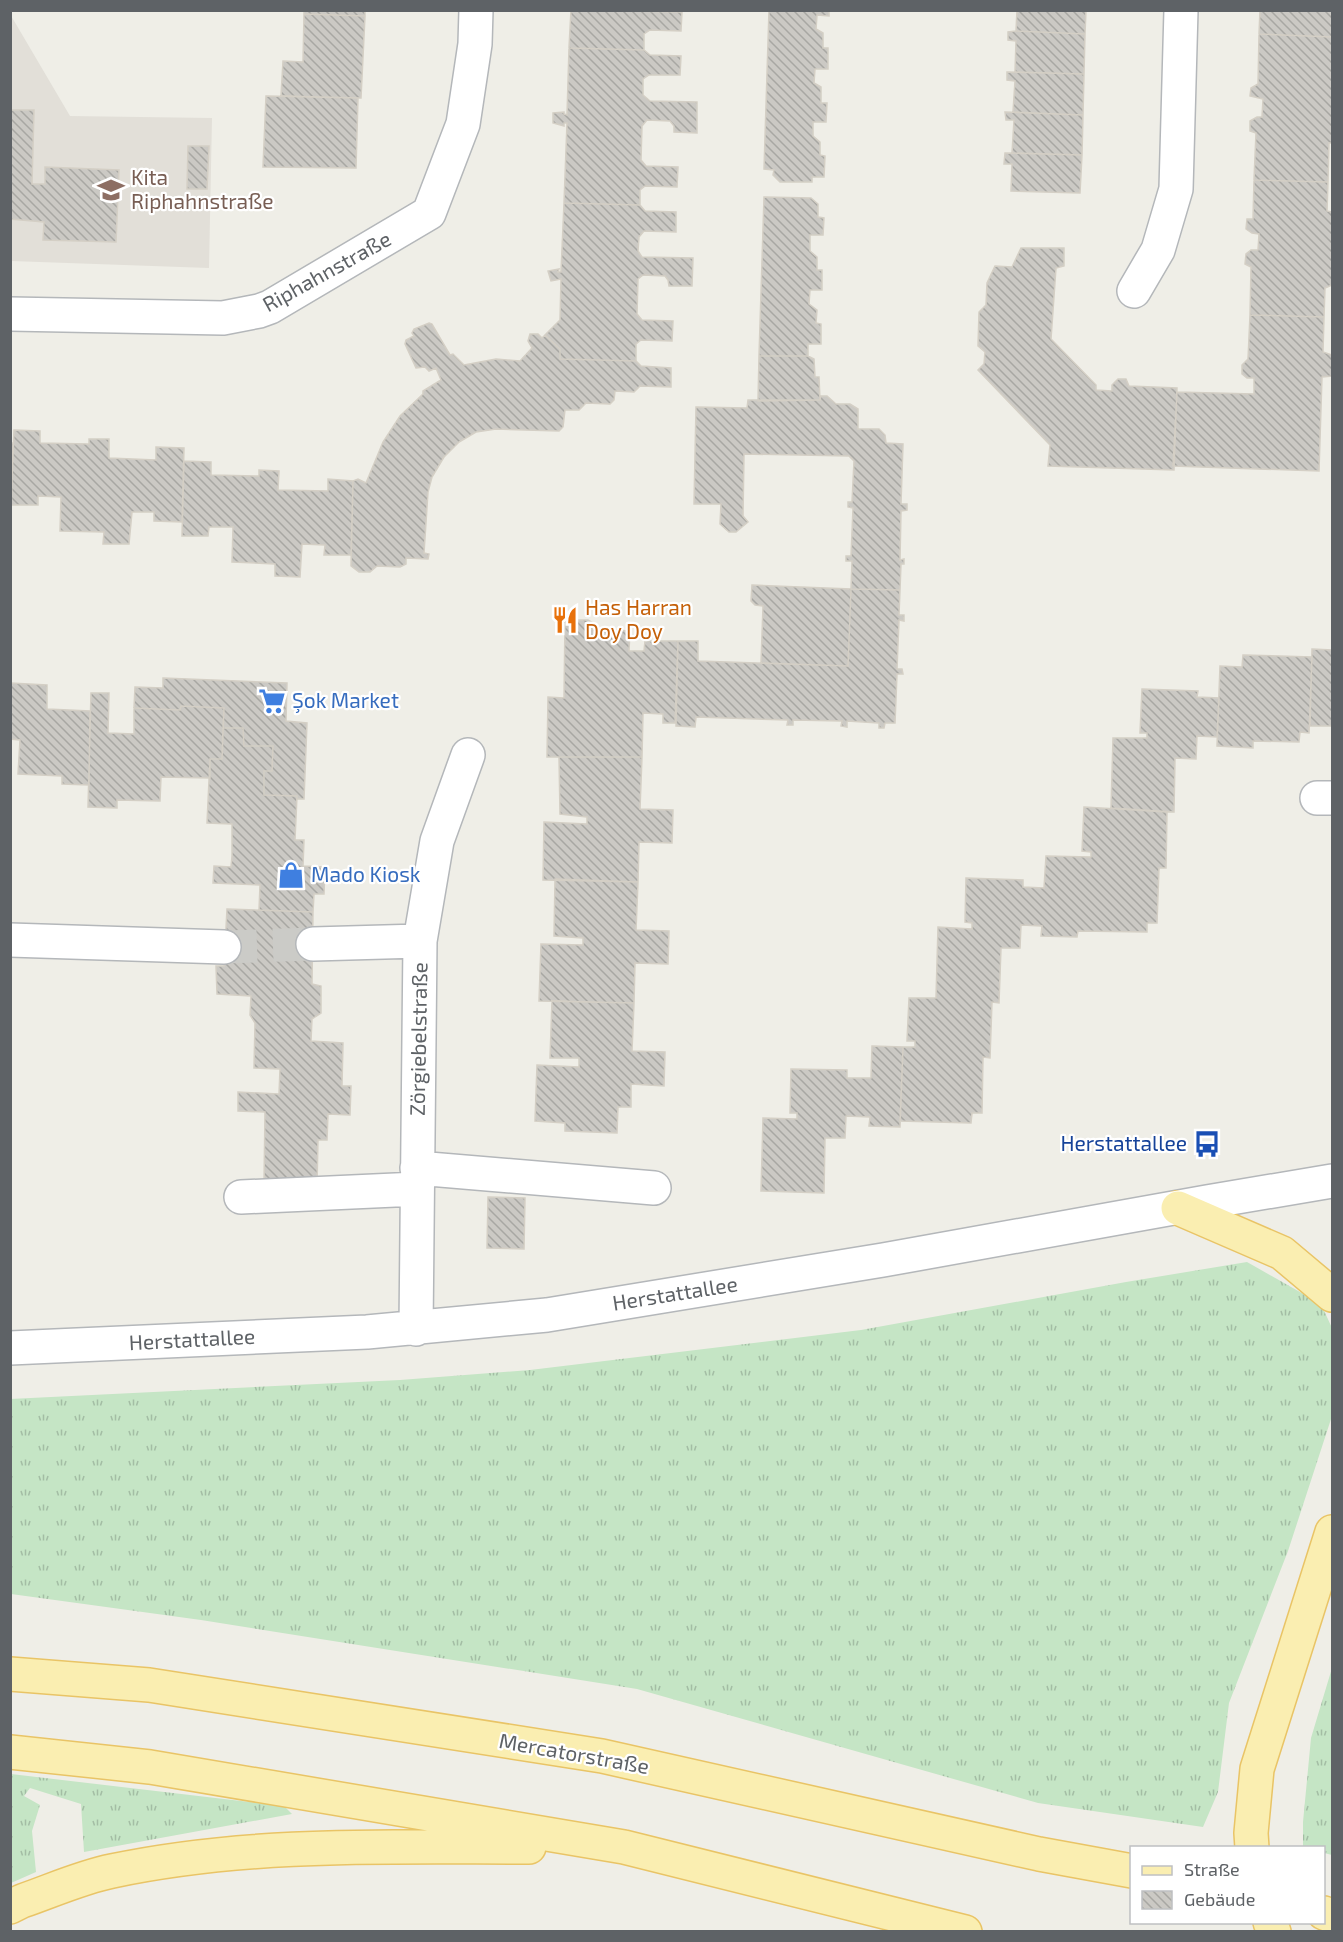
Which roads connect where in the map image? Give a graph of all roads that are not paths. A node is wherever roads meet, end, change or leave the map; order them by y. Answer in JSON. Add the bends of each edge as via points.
{"nodes":[{"id":1,"x":476,"y":10,"type":"edge"},
{"id":2,"x":1181,"y":10,"type":"edge"},
{"id":3,"x":1134,"y":291,"type":"dead end"},
{"id":4,"x":10,"y":314,"type":"edge"},
{"id":5,"x":468,"y":755,"type":"dead end"},
{"id":6,"x":10,"y":940,"type":"edge"},
{"id":7,"x":420,"y":941,"type":"junction"},
{"id":8,"x":313,"y":944,"type":"tunnel mouth"},
{"id":9,"x":224,"y":946,"type":"tunnel mouth"},
{"id":10,"x":417,"y":1178,"type":"junction"},
{"id":11,"x":1332,"y":1181,"type":"edge"},
{"id":12,"x":654,"y":1188,"type":"dead end"},
{"id":13,"x":241,"y":1197,"type":"dead end"},
{"id":14,"x":1178,"y":1208,"type":"junction"},
{"id":15,"x":1332,"y":1295,"type":"edge"},
{"id":16,"x":416,"y":1329,"type":"junction"},
{"id":17,"x":10,"y":1348,"type":"edge"},
{"id":18,"x":1332,"y":1532,"type":"edge"},
{"id":19,"x":10,"y":1674,"type":"edge"},
{"id":20,"x":10,"y":1752,"type":"edge"},
{"id":21,"x":624,"y":1846,"type":"junction"},
{"id":22,"x":1252,"y":1846,"type":"edge"},
{"id":23,"x":1130,"y":1871,"type":"edge"},
{"id":24,"x":10,"y":1907,"type":"edge"},
{"id":25,"x":965,"y":1932,"type":"edge"}],
"edges":[{"from":1,"to":4,"type":"street","name":"Riphahnstraße","via":[[463,124],[429,213],[259,311],[223,318]]},
{"from":2,"to":3,"type":"street","via":[[1176,189],[1158,250]]},
{"from":5,"to":7,"type":"street","name":"Zörgiebelstraße","via":[[437,841]]},
{"from":6,"to":9,"type":"street"},
{"from":7,"to":8,"type":"street"},
{"from":7,"to":10,"type":"street","name":"Zörgiebelstraße"},
{"from":10,"to":12,"type":"street"},
{"from":10,"to":13,"type":"street"},
{"from":10,"to":16,"type":"street","name":"Zörgiebelstraße"},
{"from":11,"to":14,"type":"street","name":"Herstattallee"},
{"from":14,"to":15,"type":"main road","via":[[1282,1253]]},
{"from":14,"to":16,"type":"street","name":"Herstattallee","via":[[547,1315]]},
{"from":16,"to":17,"type":"street","name":"Herstattallee"},
{"from":18,"to":22,"type":"main road","via":[[1257,1769]]},
{"from":19,"to":23,"type":"main road","name":"Mercatorstraße","via":[[149,1685],[602,1756]]},
{"from":20,"to":21,"type":"main road","via":[[150,1767]]},
{"from":21,"to":24,"type":"main road","via":[[308,1847],[186,1858],[110,1871]]},
{"from":21,"to":25,"type":"main road"}]}
